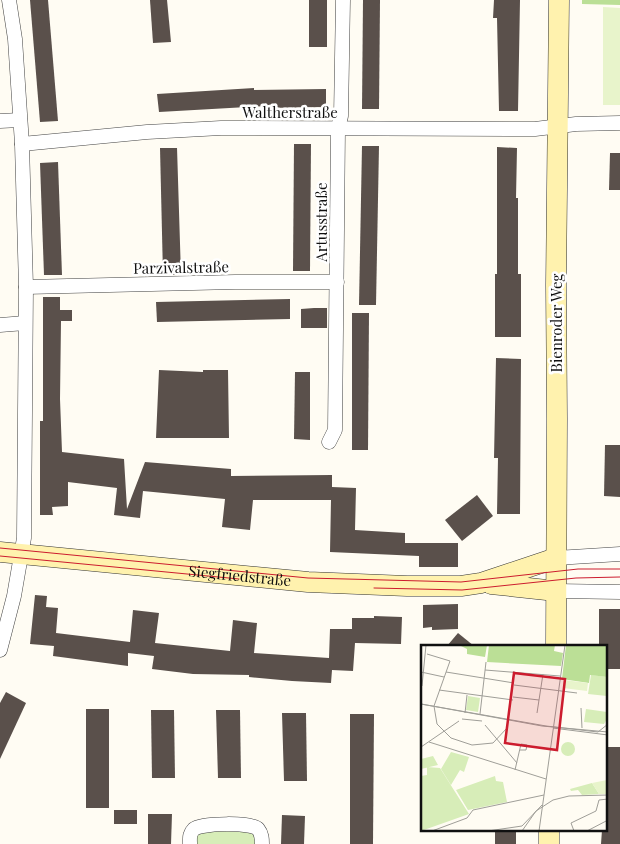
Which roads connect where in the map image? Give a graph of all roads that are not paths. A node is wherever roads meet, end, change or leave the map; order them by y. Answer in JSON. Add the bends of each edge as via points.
{"nodes":[{"id":1,"x":10,"y":0,"type":"edge"},
{"id":2,"x":343,"y":0,"type":"edge"},
{"id":3,"x":558,"y":0,"type":"edge"},
{"id":4,"x":20,"y":120,"type":"junction"},
{"id":5,"x":0,"y":121,"type":"edge"},
{"id":6,"x":620,"y":123,"type":"edge"},
{"id":7,"x":557,"y":127,"type":"junction"},
{"id":8,"x":338,"y":128,"type":"junction"},
{"id":9,"x":22,"y":144,"type":"junction"},
{"id":10,"x":337,"y":282,"type":"junction"},
{"id":11,"x":26,"y":287,"type":"junction"},
{"id":12,"x":25,"y":323,"type":"junction"},
{"id":13,"x":0,"y":325,"type":"edge"},
{"id":14,"x":329,"y":442,"type":"dead end"},
{"id":15,"x":0,"y":552,"type":"edge"},
{"id":16,"x":22,"y":554,"type":"junction"},
{"id":17,"x":620,"y":554,"type":"edge"},
{"id":18,"x":556,"y":558,"type":"junction"},
{"id":19,"x":482,"y":583,"type":"junction"},
{"id":20,"x":556,"y":591,"type":"junction"},
{"id":21,"x":620,"y":592,"type":"edge"},
{"id":22,"x":556,"y":645,"type":"edge"},
{"id":23,"x":0,"y":650,"type":"edge"},
{"id":24,"x":190,"y":844,"type":"edge"},
{"id":25,"x":262,"y":844,"type":"edge"}],
"edges":[{"from":1,"to":4,"type":"street"},
{"from":2,"to":8,"type":"street","name":"Artusstraße","via":[[342,116]]},
{"from":3,"to":7,"type":"main road","name":"Bienroder Weg"},
{"from":4,"to":5,"type":"street"},
{"from":4,"to":9,"type":"street"},
{"from":6,"to":7,"type":"street","name":"Waltherstraße"},
{"from":7,"to":8,"type":"street","name":"Waltherstraße"},
{"from":7,"to":18,"type":"main road","name":"Bienroder Weg"},
{"from":8,"to":9,"type":"street","name":"Waltherstraße","via":[[221,128]]},
{"from":8,"to":10,"type":"street","name":"Artusstraße"},
{"from":9,"to":11,"type":"street"},
{"from":10,"to":11,"type":"street","name":"Parzivalstraße"},
{"from":10,"to":14,"type":"street","name":"Artusstraße","via":[[335,430]]},
{"from":11,"to":12,"type":"street"},
{"from":12,"to":13,"type":"street"},
{"from":12,"to":16,"type":"street"},
{"from":15,"to":16,"type":"main road","name":"Siegfriedstraße"},
{"from":16,"to":19,"type":"main road","name":"Siegfriedstraße","via":[[308,582],[407,586]]},
{"from":16,"to":23,"type":"street"},
{"from":17,"to":18,"type":"street"},
{"from":18,"to":19,"type":"main road","name":"Siegfriedstraße"},
{"from":18,"to":20,"type":"main road","name":"Bienroder Weg"},
{"from":19,"to":20,"type":"main road","name":"Siegfriedstraße"},
{"from":20,"to":21,"type":"street"},
{"from":20,"to":22,"type":"main road","name":"Bienroder Weg"},
{"from":24,"to":25,"type":"street","via":[[194,828],[203,825],[250,825],[258,829]]}]}
